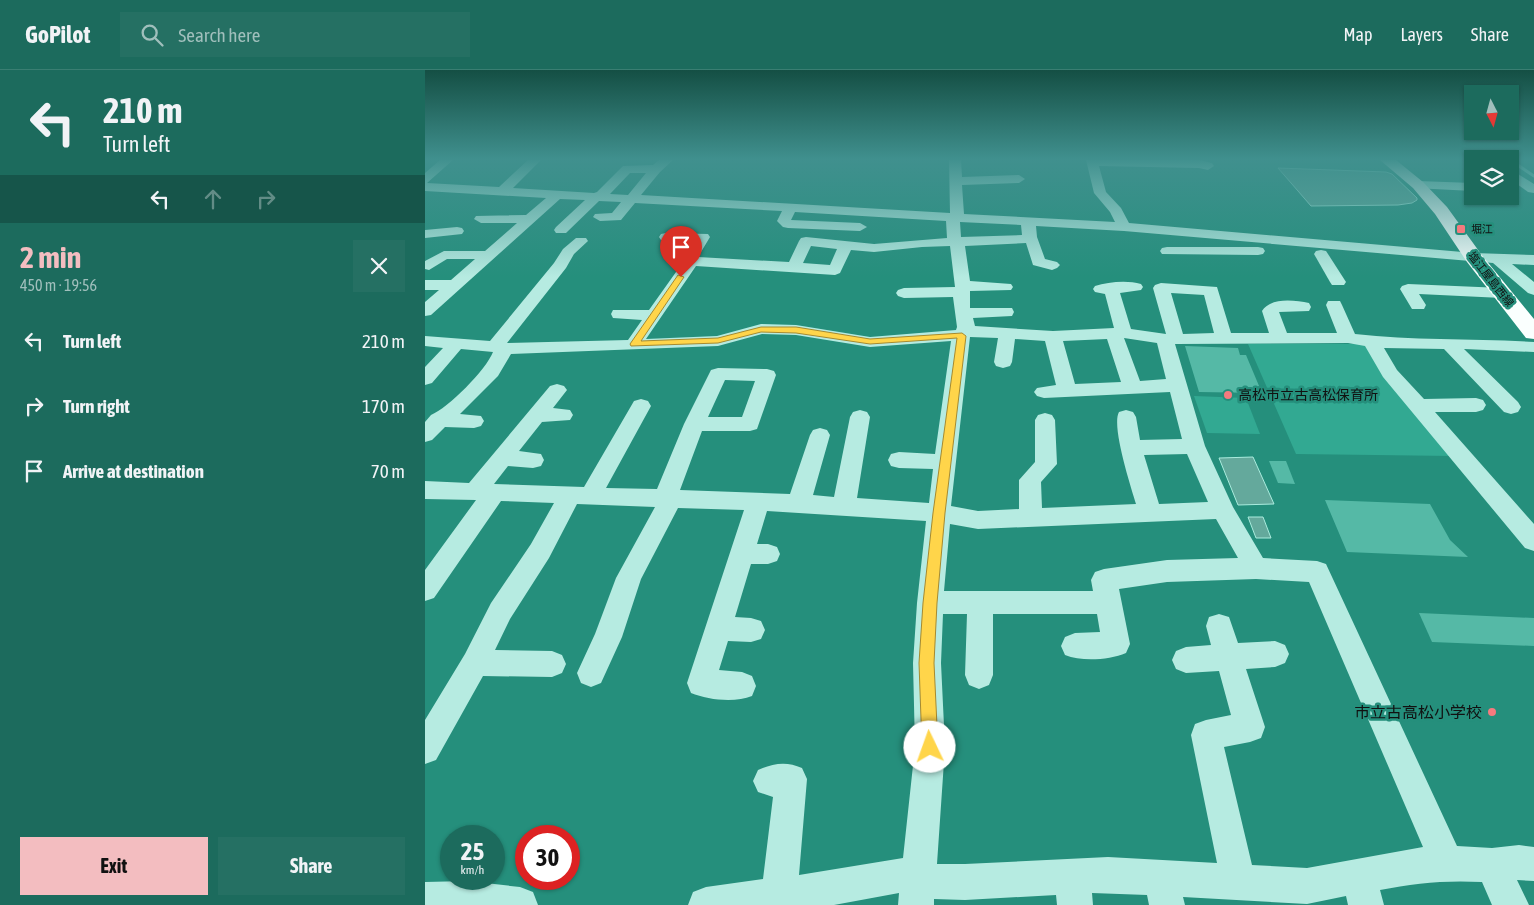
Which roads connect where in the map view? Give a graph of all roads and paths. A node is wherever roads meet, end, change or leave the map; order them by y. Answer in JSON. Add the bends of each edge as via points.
{"nodes":[{"id":1,"x":486,"y":199,"type":"edge"},
{"id":2,"x":552,"y":199,"type":"edge"},
{"id":3,"x":596,"y":199,"type":"edge"},
{"id":4,"x":632,"y":199,"type":"edge"},
{"id":5,"x":650,"y":199,"type":"edge"},
{"id":6,"x":793,"y":199,"type":"edge"},
{"id":7,"x":956,"y":199,"type":"edge"},
{"id":8,"x":1105,"y":199,"type":"edge"},
{"id":9,"x":1430,"y":199,"type":"edge"},
{"id":10,"x":478,"y":203,"type":"dead end"},
{"id":11,"x":788,"y":207,"type":"junction"},
{"id":12,"x":600,"y":217,"type":"dead end"},
{"id":13,"x":481,"y":218,"type":"dead end"},
{"id":14,"x":530,"y":219,"type":"junction"},
{"id":15,"x":1028,"y":221,"type":"junction"},
{"id":16,"x":872,"y":227,"type":"dead end"},
{"id":17,"x":955,"y":227,"type":"junction"},
{"id":18,"x":1124,"y":227,"type":"junction"},
{"id":19,"x":890,"y":228,"type":"dead end"},
{"id":20,"x":561,"y":230,"type":"dead end"},
{"id":21,"x":457,"y":231,"type":"dead end"},
{"id":22,"x":425,"y":234,"type":"edge"},
{"id":23,"x":665,"y":236,"type":"dead end"},
{"id":24,"x":1030,"y":239,"type":"junction"},
{"id":25,"x":581,"y":241,"type":"dead end"},
{"id":26,"x":846,"y":245,"type":"junction"},
{"id":27,"x":1242,"y":246,"type":"junction"},
{"id":28,"x":1167,"y":251,"type":"dead end"},
{"id":29,"x":1423,"y":253,"type":"junction"},
{"id":30,"x":1321,"y":254,"type":"junction"},
{"id":31,"x":489,"y":255,"type":"junction"},
{"id":32,"x":1474,"y":258,"type":"junction"},
{"id":33,"x":1497,"y":259,"type":"junction"},
{"id":34,"x":686,"y":260,"type":"junction"},
{"id":35,"x":1534,"y":260,"type":"edge"},
{"id":36,"x":1052,"y":265,"type":"dead end"},
{"id":37,"x":1256,"y":266,"type":"dead end"},
{"id":38,"x":794,"y":268,"type":"junction"},
{"id":39,"x":472,"y":270,"type":"junction"},
{"id":40,"x":427,"y":273,"type":"edge"},
{"id":41,"x":700,"y":278,"type":"dead end"},
{"id":42,"x":677,"y":282,"type":"junction"},
{"id":43,"x":1338,"y":282,"type":"dead end"},
{"id":44,"x":454,"y":286,"type":"junction"},
{"id":45,"x":654,"y":287,"type":"dead end"},
{"id":46,"x":1005,"y":287,"type":"dead end"},
{"id":47,"x":1135,"y":287,"type":"dead end"},
{"id":48,"x":1534,"y":290,"type":"edge"},
{"id":49,"x":904,"y":293,"type":"dead end"},
{"id":50,"x":1502,"y":293,"type":"junction"},
{"id":51,"x":428,"y":305,"type":"edge"},
{"id":52,"x":1334,"y":305,"type":"dead end"},
{"id":53,"x":1419,"y":305,"type":"dead end"},
{"id":54,"x":1303,"y":307,"type":"dead end"},
{"id":55,"x":678,"y":309,"type":"dead end"},
{"id":56,"x":963,"y":311,"type":"junction"},
{"id":57,"x":657,"y":312,"type":"junction"},
{"id":58,"x":1006,"y":312,"type":"dead end"},
{"id":59,"x":619,"y":314,"type":"dead end"},
{"id":60,"x":1007,"y":334,"type":"junction"},
{"id":61,"x":1119,"y":334,"type":"junction"},
{"id":62,"x":1534,"y":334,"type":"edge"},
{"id":63,"x":1053,"y":336,"type":"junction"},
{"id":64,"x":1348,"y":338,"type":"junction"},
{"id":65,"x":1170,"y":339,"type":"junction"},
{"id":66,"x":1224,"y":339,"type":"junction"},
{"id":67,"x":1280,"y":339,"type":"junction"},
{"id":68,"x":425,"y":341,"type":"edge"},
{"id":69,"x":1371,"y":342,"type":"junction"},
{"id":70,"x":457,"y":343,"type":"junction"},
{"id":71,"x":634,"y":344,"type":"junction"},
{"id":72,"x":1449,"y":344,"type":"junction"},
{"id":73,"x":1534,"y":347,"type":"edge"},
{"id":74,"x":499,"y":348,"type":"junction"},
{"id":75,"x":1003,"y":362,"type":"dead end"},
{"id":76,"x":425,"y":379,"type":"edge"},
{"id":77,"x":1177,"y":385,"type":"junction"},
{"id":78,"x":1133,"y":388,"type":"junction"},
{"id":79,"x":557,"y":390,"type":"dead end"},
{"id":80,"x":1067,"y":391,"type":"junction"},
{"id":81,"x":1044,"y":392,"type":"dead end"},
{"id":82,"x":1477,"y":405,"type":"dead end"},
{"id":83,"x":641,"y":406,"type":"dead end"},
{"id":84,"x":1420,"y":406,"type":"junction"},
{"id":85,"x":1511,"y":407,"type":"dead end"},
{"id":86,"x":537,"y":415,"type":"junction"},
{"id":87,"x":563,"y":416,"type":"dead end"},
{"id":88,"x":860,"y":417,"type":"dead end"},
{"id":89,"x":1125,"y":418,"type":"dead end"},
{"id":90,"x":1045,"y":420,"type":"dead end"},
{"id":91,"x":474,"y":421,"type":"dead end"},
{"id":92,"x":694,"y":424,"type":"dead end"},
{"id":93,"x":431,"y":425,"type":"edge"},
{"id":94,"x":819,"y":435,"type":"dead end"},
{"id":95,"x":1194,"y":446,"type":"junction"},
{"id":96,"x":1131,"y":448,"type":"junction"},
{"id":97,"x":502,"y":458,"type":"junction"},
{"id":98,"x":533,"y":460,"type":"dead end"},
{"id":99,"x":899,"y":460,"type":"dead end"},
{"id":100,"x":945,"y":462,"type":"junction"},
{"id":101,"x":484,"y":492,"type":"junction"},
{"id":102,"x":427,"y":494,"type":"edge"},
{"id":103,"x":581,"y":495,"type":"junction"},
{"id":104,"x":668,"y":499,"type":"junction"},
{"id":105,"x":759,"y":502,"type":"junction"},
{"id":106,"x":799,"y":503,"type":"junction"},
{"id":107,"x":844,"y":506,"type":"junction"},
{"id":108,"x":1223,"y":510,"type":"junction"},
{"id":109,"x":939,"y":513,"type":"junction"},
{"id":110,"x":1150,"y":513,"type":"junction"},
{"id":111,"x":1031,"y":517,"type":"junction"},
{"id":112,"x":1534,"y":542,"type":"edge"},
{"id":113,"x":742,"y":554,"type":"junction"},
{"id":114,"x":769,"y":554,"type":"dead end"},
{"id":115,"x":1256,"y":568,"type":"junction"},
{"id":116,"x":425,"y":590,"type":"edge"},
{"id":117,"x":1108,"y":602,"type":"junction"},
{"id":118,"x":930,"y":603,"type":"junction"},
{"id":119,"x":980,"y":603,"type":"junction"},
{"id":120,"x":1219,"y":626,"type":"dead end"},
{"id":121,"x":718,"y":628,"type":"junction"},
{"id":122,"x":751,"y":630,"type":"dead end"},
{"id":123,"x":1075,"y":646,"type":"dead end"},
{"id":124,"x":1275,"y":654,"type":"dead end"},
{"id":125,"x":1228,"y":656,"type":"junction"},
{"id":126,"x":1186,"y":660,"type":"dead end"},
{"id":127,"x":475,"y":663,"type":"junction"},
{"id":128,"x":552,"y":664,"type":"dead end"},
{"id":129,"x":591,"y":673,"type":"dead end"},
{"id":130,"x":979,"y":675,"type":"dead end"},
{"id":131,"x":742,"y":686,"type":"dead end"},
{"id":132,"x":425,"y":749,"type":"edge"},
{"id":133,"x":769,"y":781,"type":"dead end"},
{"id":134,"x":1447,"y":863,"type":"junction"},
{"id":135,"x":1534,"y":864,"type":"edge"},
{"id":136,"x":1492,"y":865,"type":"junction"},
{"id":137,"x":1238,"y":882,"type":"junction"},
{"id":138,"x":1074,"y":891,"type":"edge"},
{"id":139,"x":1164,"y":891,"type":"edge"},
{"id":140,"x":1362,"y":891,"type":"edge"},
{"id":141,"x":917,"y":893,"type":"edge"},
{"id":142,"x":779,"y":896,"type":"junction"},
{"id":143,"x":425,"y":900,"type":"edge"},
{"id":144,"x":520,"y":905,"type":"edge"},
{"id":145,"x":706,"y":905,"type":"edge"},
{"id":146,"x":1511,"y":905,"type":"edge"}],
"edges":[{"from":1,"to":10,"type":"street"},
{"from":2,"to":14,"type":"street"},
{"from":3,"to":20,"type":"street"},
{"from":4,"to":12,"type":"street","via":[[616,217]]},
{"from":5,"to":11,"type":"street"},
{"from":6,"to":11,"type":"street"},
{"from":7,"to":17,"type":"street"},
{"from":8,"to":18,"type":"street"},
{"from":9,"to":32,"type":"main road","name":"塩江屋島西線"},
{"from":11,"to":16,"type":"street","via":[[784,221],[788,224]]},
{"from":11,"to":17,"type":"street"},
{"from":13,"to":14,"type":"street"},
{"from":14,"to":31,"type":"street"},
{"from":15,"to":17,"type":"street"},
{"from":15,"to":18,"type":"street"},
{"from":15,"to":24,"type":"street"},
{"from":17,"to":19,"type":"street"},
{"from":17,"to":24,"type":"street"},
{"from":17,"to":26,"type":"street","via":[[922,243],[874,248]]},
{"from":17,"to":56,"type":"street"},
{"from":18,"to":27,"type":"street"},
{"from":21,"to":22,"type":"street"},
{"from":23,"to":34,"type":"street","via":[[703,237]]},
{"from":24,"to":36,"type":"street","via":[[1038,262]]},
{"from":25,"to":74,"type":"street","via":[[568,252]]},
{"from":26,"to":38,"type":"street","via":[[835,270]]},
{"from":26,"to":38,"type":"street","via":[[806,241]]},
{"from":27,"to":28,"type":"street","via":[[1228,259]]},
{"from":27,"to":29,"type":"street"},
{"from":27,"to":30,"type":"street"},
{"from":27,"to":37,"type":"street"},
{"from":29,"to":30,"type":"street","via":[[1412,256]]},
{"from":29,"to":32,"type":"street"},
{"from":30,"to":43,"type":"street"},
{"from":31,"to":39,"type":"street"},
{"from":31,"to":40,"type":"street","via":[[444,255]]},
{"from":32,"to":33,"type":"street"},
{"from":32,"to":50,"type":"main road","name":"塩江屋島西線"},
{"from":33,"to":35,"type":"street"},
{"from":33,"to":48,"type":"street"},
{"from":34,"to":38,"type":"street"},
{"from":34,"to":42,"type":"street"},
{"from":39,"to":40,"type":"street"},
{"from":39,"to":44,"type":"street"},
{"from":40,"to":44,"type":"street"},
{"from":41,"to":42,"type":"street"},
{"from":42,"to":45,"type":"street"},
{"from":42,"to":57,"type":"street"},
{"from":44,"to":51,"type":"street"},
{"from":46,"to":56,"type":"street"},
{"from":47,"to":61,"type":"street","via":[[1106,289],[1117,310]]},
{"from":49,"to":56,"type":"street"},
{"from":50,"to":53,"type":"street","via":[[1408,289]]},
{"from":50,"to":62,"type":"main road","name":"塩江屋島西線"},
{"from":52,"to":64,"type":"street"},
{"from":54,"to":67,"type":"street","via":[[1275,306],[1270,312]]},
{"from":55,"to":57,"type":"street"},
{"from":56,"to":58,"type":"street"},
{"from":56,"to":60,"type":"street"},
{"from":56,"to":71,"type":"street","via":[[870,342],[796,330],[761,329],[718,341]]},
{"from":56,"to":100,"type":"street"},
{"from":57,"to":59,"type":"street"},
{"from":57,"to":71,"type":"street"},
{"from":60,"to":63,"type":"street"},
{"from":60,"to":75,"type":"street"},
{"from":61,"to":63,"type":"street"},
{"from":61,"to":65,"type":"street"},
{"from":61,"to":78,"type":"street"},
{"from":63,"to":80,"type":"street"},
{"from":64,"to":67,"type":"street"},
{"from":64,"to":69,"type":"street"},
{"from":65,"to":66,"type":"street"},
{"from":65,"to":66,"type":"street","via":[[1161,288],[1211,290]]},
{"from":65,"to":77,"type":"street"},
{"from":66,"to":67,"type":"street"},
{"from":68,"to":70,"type":"street"},
{"from":69,"to":72,"type":"street"},
{"from":69,"to":84,"type":"street","via":[[1391,373]]},
{"from":70,"to":74,"type":"street"},
{"from":70,"to":76,"type":"street"},
{"from":71,"to":74,"type":"street"},
{"from":72,"to":73,"type":"street"},
{"from":72,"to":85,"type":"street"},
{"from":74,"to":93,"type":"street","via":[[501,358],[489,376]]},
{"from":77,"to":78,"type":"street"},
{"from":77,"to":95,"type":"street"},
{"from":78,"to":80,"type":"street"},
{"from":79,"to":86,"type":"street"},
{"from":80,"to":81,"type":"street"},
{"from":82,"to":84,"type":"street"},
{"from":83,"to":103,"type":"street"},
{"from":84,"to":112,"type":"street"},
{"from":86,"to":87,"type":"street"},
{"from":86,"to":97,"type":"street"},
{"from":88,"to":107,"type":"street"},
{"from":89,"to":96,"type":"street"},
{"from":90,"to":111,"type":"street","via":[[1046,464],[1030,480]]},
{"from":91,"to":93,"type":"street"},
{"from":92,"to":104,"type":"street"},
{"from":94,"to":106,"type":"street"},
{"from":95,"to":96,"type":"street"},
{"from":95,"to":108,"type":"street"},
{"from":96,"to":110,"type":"street"},
{"from":97,"to":98,"type":"street"},
{"from":97,"to":101,"type":"street"},
{"from":99,"to":100,"type":"street"},
{"from":100,"to":109,"type":"street"},
{"from":101,"to":102,"type":"street"},
{"from":101,"to":103,"type":"street"},
{"from":101,"to":116,"type":"street"},
{"from":103,"to":104,"type":"street"},
{"from":103,"to":127,"type":"street","via":[[500,611]]},
{"from":104,"to":105,"type":"street"},
{"from":104,"to":129,"type":"street","via":[[629,578]]},
{"from":105,"to":106,"type":"street"},
{"from":105,"to":113,"type":"street"},
{"from":106,"to":107,"type":"street"},
{"from":107,"to":109,"type":"street"},
{"from":108,"to":110,"type":"street"},
{"from":108,"to":115,"type":"street"},
{"from":109,"to":111,"type":"street","via":[[977,520]]},
{"from":109,"to":118,"type":"street"},
{"from":110,"to":111,"type":"street"},
{"from":113,"to":114,"type":"street"},
{"from":113,"to":121,"type":"street"},
{"from":115,"to":117,"type":"street","via":[[1167,571],[1104,580]]},
{"from":115,"to":134,"type":"street","via":[[1317,572]]},
{"from":117,"to":119,"type":"street"},
{"from":117,"to":123,"type":"street","via":[[1115,644]]},
{"from":118,"to":119,"type":"street"},
{"from":118,"to":141,"type":"street","via":[[927,663],[930,747]]},
{"from":119,"to":130,"type":"street"},
{"from":120,"to":125,"type":"street"},
{"from":121,"to":122,"type":"street"},
{"from":121,"to":131,"type":"street","via":[[701,683]]},
{"from":124,"to":125,"type":"street"},
{"from":125,"to":126,"type":"street"},
{"from":125,"to":137,"type":"street","via":[[1250,727],[1206,735]]},
{"from":127,"to":128,"type":"street"},
{"from":127,"to":132,"type":"street"},
{"from":133,"to":142,"type":"street","via":[[791,779]]},
{"from":134,"to":136,"type":"street"},
{"from":134,"to":140,"type":"street","via":[[1416,865]]},
{"from":135,"to":136,"type":"street"},
{"from":136,"to":146,"type":"street"},
{"from":137,"to":139,"type":"street"},
{"from":137,"to":140,"type":"street"},
{"from":138,"to":139,"type":"street","via":[[1108,875]]},
{"from":138,"to":141,"type":"street","via":[[965,882]]},
{"from":141,"to":142,"type":"street","via":[[901,875]]},
{"from":142,"to":145,"type":"street"},
{"from":143,"to":144,"type":"street","via":[[467,899]]}]}
